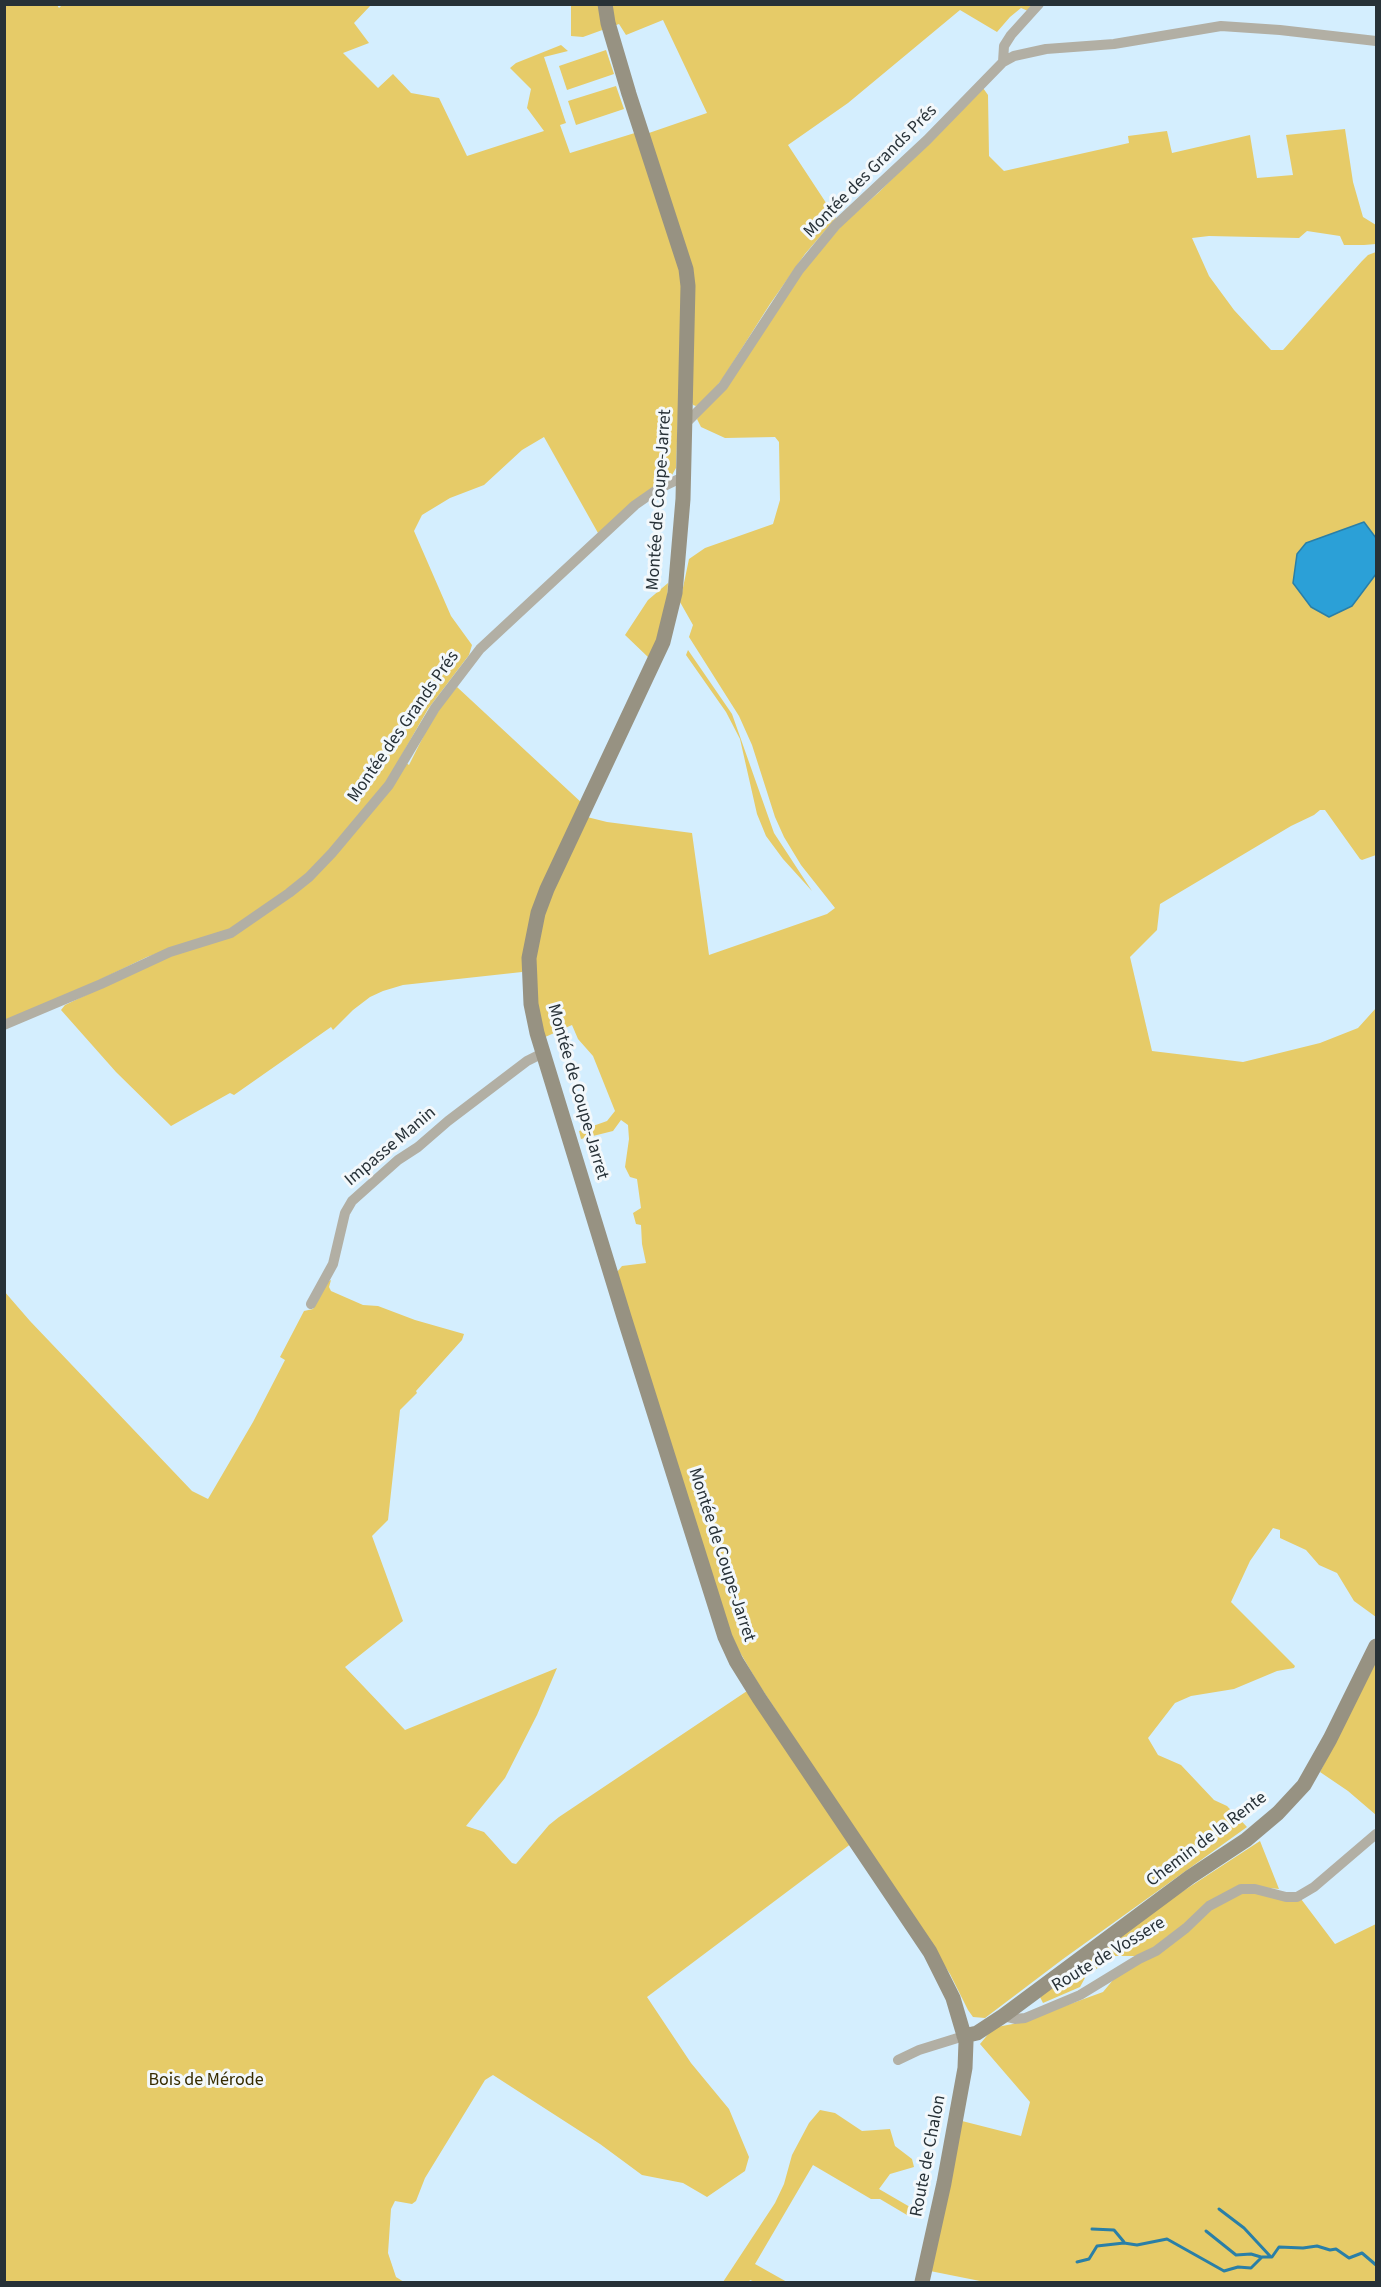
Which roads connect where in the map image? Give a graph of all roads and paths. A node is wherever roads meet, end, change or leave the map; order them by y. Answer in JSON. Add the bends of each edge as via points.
{"nodes":[{"id":1,"x":604,"y":4,"type":"edge"},
{"id":2,"x":1039,"y":4,"type":"edge"},
{"id":3,"x":1377,"y":41,"type":"edge"},
{"id":4,"x":1003,"y":62,"type":"junction"},
{"id":5,"x":685,"y":424,"type":"junction"},
{"id":6,"x":684,"y":477,"type":"junction"},
{"id":7,"x":4,"y":1025,"type":"edge"},
{"id":8,"x":543,"y":1053,"type":"junction"},
{"id":9,"x":311,"y":1304,"type":"dead end"},
{"id":10,"x":1377,"y":1646,"type":"edge"},
{"id":11,"x":1377,"y":1834,"type":"edge"},
{"id":12,"x":1003,"y":2016,"type":"junction"},
{"id":13,"x":964,"y":2036,"type":"junction"},
{"id":14,"x":898,"y":2060,"type":"dead end"},
{"id":15,"x":922,"y":2283,"type":"edge"}],
"edges":[{"from":1,"to":5,"type":"main road","name":"Montée de Coupe-Jarret","via":[[686,269]]},
{"from":2,"to":4,"type":"street","name":"Montée des Grands Prés","via":[[1007,40]]},
{"from":3,"to":4,"type":"street","via":[[1221,26],[1134,42],[1053,48],[1024,53]]},
{"from":4,"to":5,"type":"street","name":"Montée des Grands Prés","via":[[836,225],[799,270],[723,386]]},
{"from":5,"to":6,"type":"main road","name":"Montée de Coupe-Jarret"},
{"from":6,"to":7,"type":"street","name":"Montée des Grands Prés","via":[[635,506],[480,649],[435,708],[389,785],[309,877],[231,933],[170,952]]},
{"from":6,"to":8,"type":"main road","name":"Montée de Coupe-Jarret","via":[[675,592],[663,642],[547,889],[534,929],[529,987]]},
{"from":8,"to":9,"type":"street","name":"Impasse Manin","via":[[448,1121],[352,1201],[345,1213],[333,1264]]},
{"from":8,"to":13,"type":"main road","name":"Montée de Coupe-Jarret","via":[[725,1637],[745,1676],[930,1952],[949,1986]]},
{"from":10,"to":12,"type":"main road","name":"Chemin de la Rente","via":[[1304,1785],[1278,1813]]},
{"from":11,"to":12,"type":"street","name":"Route de Vossere","via":[[1297,1897],[1241,1889],[1209,1906],[1156,1951],[1080,1995],[1025,2018]]},
{"from":12,"to":13,"type":"main road","name":"Chemin de la Rente","via":[[977,2033]]},
{"from":13,"to":14,"type":"street"},
{"from":13,"to":15,"type":"main road","name":"Route de Chalon","via":[[965,2068]]}]}
